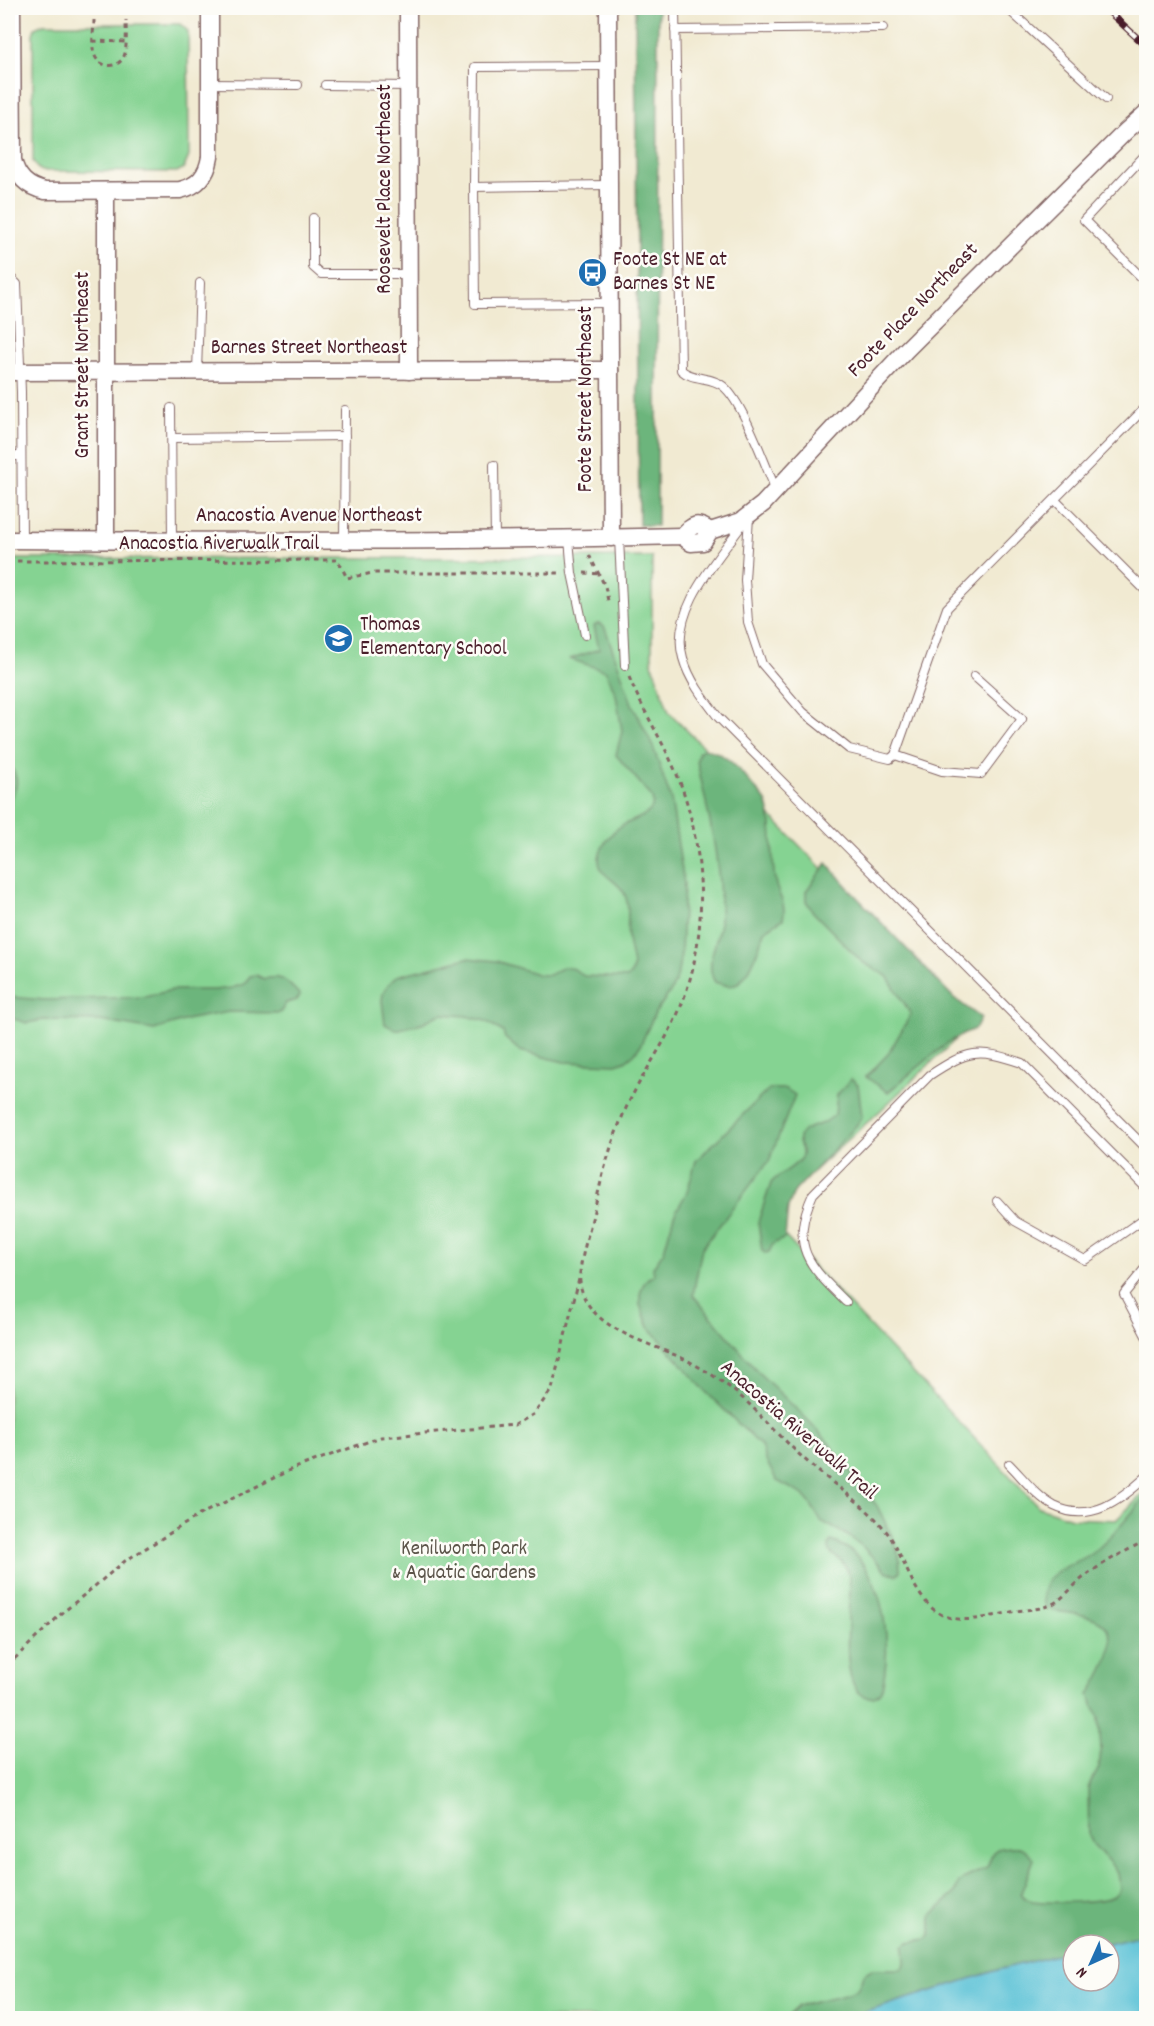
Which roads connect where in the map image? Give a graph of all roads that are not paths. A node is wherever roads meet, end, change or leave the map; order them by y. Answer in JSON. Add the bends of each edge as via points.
{"nodes":[{"id":1,"x":12,"y":8,"type":"edge"},
{"id":2,"x":210,"y":8,"type":"edge"},
{"id":3,"x":408,"y":8,"type":"edge"},
{"id":4,"x":608,"y":8,"type":"edge"},
{"id":5,"x":675,"y":8,"type":"edge"},
{"id":6,"x":1008,"y":8,"type":"edge"},
{"id":7,"x":883,"y":28,"type":"dead end"},
{"id":8,"x":675,"y":30,"type":"junction"},
{"id":9,"x":608,"y":66,"type":"junction"},
{"id":10,"x":210,"y":84,"type":"junction"},
{"id":11,"x":298,"y":85,"type":"dead end"},
{"id":12,"x":325,"y":85,"type":"dead end"},
{"id":13,"x":408,"y":86,"type":"junction"},
{"id":14,"x":10,"y":94,"type":"edge"},
{"id":15,"x":1106,"y":99,"type":"dead end"},
{"id":16,"x":1146,"y":113,"type":"edge"},
{"id":17,"x":1146,"y":154,"type":"edge"},
{"id":18,"x":609,"y":185,"type":"junction"},
{"id":19,"x":474,"y":187,"type":"junction"},
{"id":20,"x":106,"y":191,"type":"junction"},
{"id":21,"x":313,"y":218,"type":"dead end"},
{"id":22,"x":409,"y":274,"type":"junction"},
{"id":23,"x":8,"y":276,"type":"edge"},
{"id":24,"x":1146,"y":282,"type":"edge"},
{"id":25,"x":200,"y":283,"type":"dead end"},
{"id":26,"x":610,"y":303,"type":"junction"},
{"id":27,"x":610,"y":370,"type":"junction"},
{"id":28,"x":197,"y":371,"type":"junction"},
{"id":29,"x":409,"y":371,"type":"junction"},
{"id":30,"x":14,"y":372,"type":"edge"},
{"id":31,"x":105,"y":372,"type":"junction"},
{"id":32,"x":1146,"y":407,"type":"edge"},
{"id":33,"x":171,"y":408,"type":"dead end"},
{"id":34,"x":345,"y":410,"type":"dead end"},
{"id":35,"x":345,"y":435,"type":"junction"},
{"id":36,"x":171,"y":438,"type":"junction"},
{"id":37,"x":8,"y":456,"type":"edge"},
{"id":38,"x":21,"y":456,"type":"junction"},
{"id":39,"x":494,"y":465,"type":"dead end"},
{"id":40,"x":776,"y":490,"type":"junction"},
{"id":41,"x":1054,"y":500,"type":"junction"},
{"id":42,"x":749,"y":516,"type":"junction"},
{"id":43,"x":615,"y":538,"type":"junction"},
{"id":44,"x":568,"y":539,"type":"junction"},
{"id":45,"x":15,"y":540,"type":"edge"},
{"id":46,"x":106,"y":540,"type":"junction"},
{"id":47,"x":172,"y":540,"type":"junction"},
{"id":48,"x":495,"y":540,"type":"junction"},
{"id":49,"x":344,"y":541,"type":"junction"},
{"id":50,"x":1146,"y":591,"type":"edge"},
{"id":51,"x":585,"y":634,"type":"dead end"},
{"id":52,"x":625,"y":666,"type":"road end"},
{"id":53,"x":974,"y":676,"type":"dead end"},
{"id":54,"x":896,"y":756,"type":"junction"},
{"id":55,"x":1146,"y":1148,"type":"edge"},
{"id":56,"x":1146,"y":1188,"type":"edge"},
{"id":57,"x":997,"y":1201,"type":"dead end"},
{"id":58,"x":1146,"y":1217,"type":"edge"},
{"id":59,"x":1146,"y":1267,"type":"edge"},
{"id":60,"x":846,"y":1302,"type":"dead end"},
{"id":61,"x":1146,"y":1336,"type":"edge"},
{"id":62,"x":1009,"y":1464,"type":"dead end"},
{"id":63,"x":1146,"y":1477,"type":"edge"}],
"edges":[{"from":1,"to":14,"type":"street"},
{"from":2,"to":10,"type":"street"},
{"from":3,"to":13,"type":"street","name":"Roosevelt Place Northeast"},
{"from":4,"to":9,"type":"street","name":"Foote Street Northeast"},
{"from":5,"to":8,"type":"lane"},
{"from":6,"to":15,"type":"lane"},
{"from":7,"to":8,"type":"lane"},
{"from":8,"to":40,"type":"lane","via":[[681,370],[686,376],[727,388],[741,410]]},
{"from":9,"to":18,"type":"street","name":"Foote Street Northeast"},
{"from":9,"to":19,"type":"lane","via":[[475,67]]},
{"from":10,"to":11,"type":"lane"},
{"from":10,"to":20,"type":"street","via":[[210,157],[201,179],[180,190]]},
{"from":12,"to":13,"type":"lane"},
{"from":13,"to":22,"type":"street","name":"Roosevelt Place Northeast"},
{"from":14,"to":20,"type":"street","via":[[13,160],[20,177],[45,191]]},
{"from":16,"to":40,"type":"street","name":"Foote Place Northeast","via":[[955,300]]},
{"from":17,"to":24,"type":"lane","via":[[1084,220]]},
{"from":18,"to":19,"type":"lane"},
{"from":18,"to":26,"type":"street","name":"Foote Street Northeast"},
{"from":19,"to":26,"type":"lane","via":[[475,304]]},
{"from":20,"to":31,"type":"street","name":"Grant Street Northeast"},
{"from":21,"to":22,"type":"lane","via":[[313,267],[321,274]]},
{"from":22,"to":29,"type":"street","name":"Roosevelt Place Northeast"},
{"from":23,"to":30,"type":"lane","via":[[17,284]]},
{"from":25,"to":28,"type":"lane"},
{"from":26,"to":27,"type":"street","name":"Foote Street Northeast"},
{"from":27,"to":29,"type":"street","name":"Barnes Street Northeast"},
{"from":27,"to":43,"type":"street","name":"Foote Street Northeast"},
{"from":28,"to":29,"type":"street","name":"Barnes Street Northeast"},
{"from":28,"to":31,"type":"street","name":"Barnes Street Northeast"},
{"from":30,"to":31,"type":"street","name":"Barnes Street Northeast"},
{"from":30,"to":38,"type":"lane"},
{"from":31,"to":46,"type":"street","name":"Grant Street Northeast"},
{"from":32,"to":41,"type":"lane"},
{"from":33,"to":36,"type":"lane"},
{"from":34,"to":35,"type":"lane"},
{"from":35,"to":36,"type":"lane"},
{"from":35,"to":49,"type":"lane"},
{"from":36,"to":47,"type":"lane"},
{"from":37,"to":38,"type":"lane"},
{"from":38,"to":45,"type":"lane"},
{"from":39,"to":48,"type":"lane"},
{"from":40,"to":42,"type":"street","name":"Foote Place Northeast"},
{"from":41,"to":50,"type":"lane"},
{"from":41,"to":54,"type":"lane","via":[[947,608]]},
{"from":42,"to":43,"type":"street","name":"Foote Place Northeast","via":[[710,531],[702,525],[692,526],[681,536]]},
{"from":42,"to":54,"type":"lane","via":[[745,580],[748,622],[762,664],[803,712],[849,749],[890,759]]},
{"from":42,"to":55,"type":"lane","via":[[689,600],[681,625],[682,657],[695,686],[718,717]]},
{"from":43,"to":44,"type":"street","name":"Anacostia Avenue Northeast"},
{"from":43,"to":52,"type":"lane"},
{"from":44,"to":48,"type":"street","name":"Anacostia Avenue Northeast"},
{"from":44,"to":51,"type":"lane"},
{"from":45,"to":46,"type":"street","name":"Anacostia Avenue Northeast"},
{"from":46,"to":47,"type":"street","name":"Anacostia Avenue Northeast"},
{"from":47,"to":49,"type":"street","name":"Anacostia Avenue Northeast"},
{"from":48,"to":49,"type":"street","name":"Anacostia Avenue Northeast"},
{"from":53,"to":54,"type":"lane","via":[[1022,719],[981,774],[942,771]]},
{"from":56,"to":60,"type":"lane","via":[[1022,1064],[994,1054],[970,1054],[951,1061],[930,1075],[819,1187],[804,1214],[801,1229],[810,1263]]},
{"from":57,"to":58,"type":"lane","via":[[1015,1221],[1085,1260]]},
{"from":59,"to":61,"type":"lane","via":[[1124,1294]]},
{"from":62,"to":63,"type":"lane","via":[[1041,1497],[1071,1512],[1106,1507]]}]}
